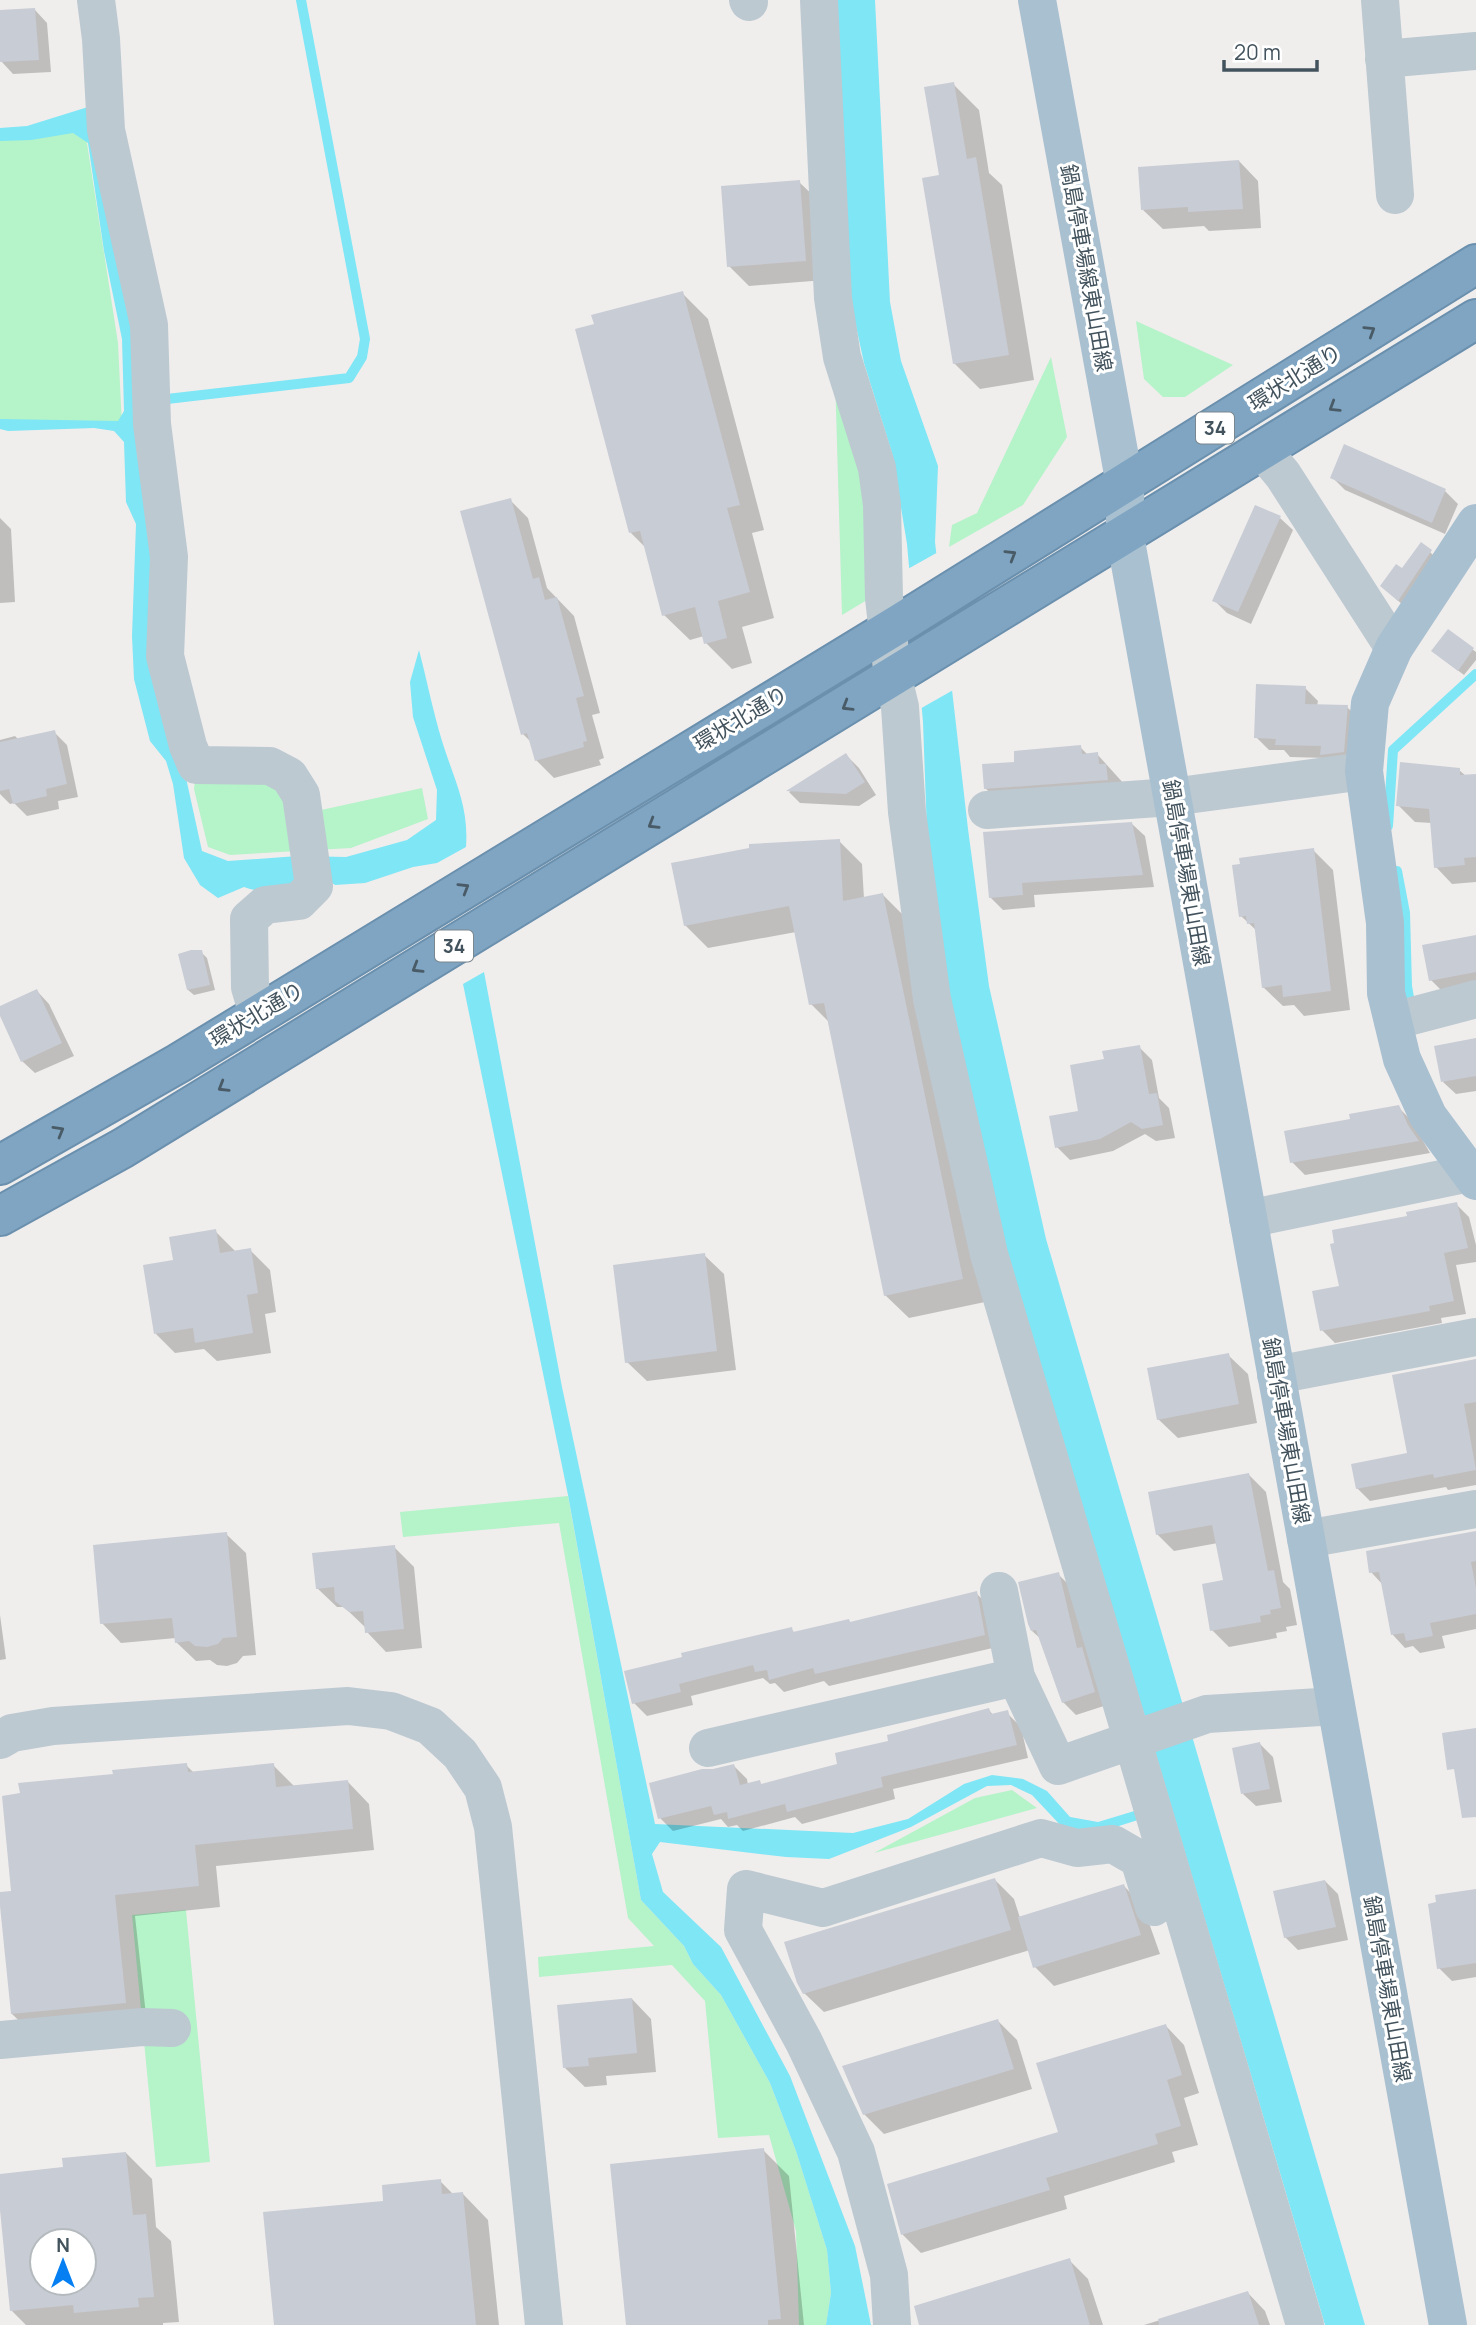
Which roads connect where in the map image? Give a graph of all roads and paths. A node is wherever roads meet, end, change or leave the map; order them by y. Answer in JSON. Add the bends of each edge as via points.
{"nodes":[{"id":1,"x":96,"y":0,"type":"edge"},
{"id":2,"x":819,"y":0,"type":"edge"},
{"id":3,"x":1038,"y":0,"type":"edge"},
{"id":4,"x":1380,"y":0,"type":"edge"},
{"id":5,"x":1476,"y":51,"type":"edge"},
{"id":6,"x":1384,"y":59,"type":"junction"},
{"id":7,"x":1395,"y":195,"type":"dead end"},
{"id":8,"x":1476,"y":264,"type":"edge"},
{"id":9,"x":1476,"y":319,"type":"edge"},
{"id":10,"x":1262,"y":451,"type":"junction"},
{"id":11,"x":1125,"y":485,"type":"junction"},
{"id":12,"x":1476,"y":523,"type":"edge"},
{"id":13,"x":1125,"y":536,"type":"junction"},
{"id":14,"x":894,"y":626,"type":"junction"},
{"id":15,"x":1394,"y":648,"type":"junction"},
{"id":16,"x":899,"y":674,"type":"junction"},
{"id":17,"x":1364,"y":771,"type":"junction"},
{"id":18,"x":1172,"y":797,"type":"junction"},
{"id":19,"x":987,"y":810,"type":"dead end"},
{"id":20,"x":1476,"y":999,"type":"edge"},
{"id":21,"x":258,"y":1014,"type":"junction"},
{"id":22,"x":1405,"y":1018,"type":"junction"},
{"id":23,"x":0,"y":1165,"type":"edge"},
{"id":24,"x":1473,"y":1177,"type":"edge"},
{"id":25,"x":0,"y":1216,"type":"edge"},
{"id":26,"x":1248,"y":1219,"type":"junction"},
{"id":27,"x":1476,"y":1337,"type":"edge"},
{"id":28,"x":1276,"y":1375,"type":"junction"},
{"id":29,"x":1476,"y":1509,"type":"edge"},
{"id":30,"x":1306,"y":1539,"type":"junction"},
{"id":31,"x":999,"y":1591,"type":"dead end"},
{"id":32,"x":1016,"y":1677,"type":"junction"},
{"id":33,"x":1336,"y":1706,"type":"junction"},
{"id":34,"x":1135,"y":1738,"type":"junction"},
{"id":35,"x":0,"y":1740,"type":"edge"},
{"id":36,"x":708,"y":1748,"type":"dead end"},
{"id":37,"x":172,"y":2028,"type":"dead end"},
{"id":38,"x":0,"y":2040,"type":"edge"},
{"id":39,"x":544,"y":2325,"type":"edge"},
{"id":40,"x":892,"y":2325,"type":"edge"},
{"id":41,"x":1277,"y":2325,"type":"edge"},
{"id":42,"x":1305,"y":2325,"type":"edge"},
{"id":43,"x":1448,"y":2325,"type":"edge"}],
"edges":[{"from":1,"to":21,"type":"street","via":[[106,130],[149,325],[151,407],[169,557],[165,656],[188,746],[196,765],[270,766],[289,776],[301,795],[314,886],[299,901],[265,905],[249,919],[250,987]]},
{"from":2,"to":14,"type":"street","via":[[834,298],[842,357],[877,468],[884,598]]},
{"from":3,"to":11,"type":"main road","name":"鍋島停車場線東山田線"},
{"from":4,"to":6,"type":"street"},
{"from":5,"to":6,"type":"street"},
{"from":6,"to":7,"type":"street"},
{"from":11,"to":8,"type":"highway","name":"環状北通り","number":"34","one_way":true},
{"from":9,"to":10,"type":"highway","name":"環状北通り","number":"34","one_way":true},
{"from":10,"to":13,"type":"highway","name":"環状北通り","number":"34"},
{"from":10,"to":15,"type":"street","via":[[1283,474]]},
{"from":11,"to":13,"type":"main road","name":"鍋島停車場線東山田線"},
{"from":14,"to":11,"type":"highway","name":"環状北通り","number":"34","one_way":true},
{"from":12,"to":15,"type":"main road"},
{"from":13,"to":16,"type":"highway","name":"環状北通り","number":"34"},
{"from":13,"to":18,"type":"main road","name":"鍋島停車場東山田線"},
{"from":14,"to":16,"type":"street"},
{"from":21,"to":14,"type":"highway","name":"環状北通り","number":"34","one_way":true},
{"from":15,"to":17,"type":"main road","via":[[1370,703]]},
{"from":16,"to":25,"type":"highway","name":"環状北通り","number":"34","one_way":true,"via":[[123,1148]]},
{"from":16,"to":34,"type":"street","via":[[907,813],[932,999],[989,1254]]},
{"from":17,"to":18,"type":"street"},
{"from":17,"to":22,"type":"main road","via":[[1385,923],[1386,993]]},
{"from":18,"to":19,"type":"street"},
{"from":18,"to":26,"type":"main road","name":"鍋島停車場東山田線"},
{"from":20,"to":22,"type":"street"},
{"from":23,"to":21,"type":"highway","name":"環状北通り","number":"34","one_way":true},
{"from":22,"to":24,"type":"main road","via":[[1402,1059],[1428,1115]]},
{"from":24,"to":26,"type":"street"},
{"from":26,"to":28,"type":"main road","name":"鍋島停車場東山田線"},
{"from":27,"to":28,"type":"street"},
{"from":28,"to":30,"type":"main road","name":"鍋島停車場東山田線"},
{"from":29,"to":30,"type":"street"},
{"from":30,"to":33,"type":"main road","name":"鍋島停車場東山田線"},
{"from":31,"to":32,"type":"street"},
{"from":32,"to":34,"type":"street","via":[[1058,1766]]},
{"from":32,"to":36,"type":"street"},
{"from":33,"to":34,"type":"street","via":[[1207,1714]]},
{"from":33,"to":43,"type":"main road","name":"鍋島停車場東山田線"},
{"from":34,"to":42,"type":"street"},
{"from":35,"to":39,"type":"street","via":[[12,1733],[53,1726],[348,1706],[391,1711],[430,1726],[460,1754],[483,1788],[493,1827]]},
{"from":37,"to":38,"type":"street"},
{"from":40,"to":41,"type":"street","via":[[889,2276],[856,2152],[804,2042],[743,1930],[746,1889],[823,1908],[1041,1838],[1077,1848],[1114,1844],[1139,1858]]}]}
